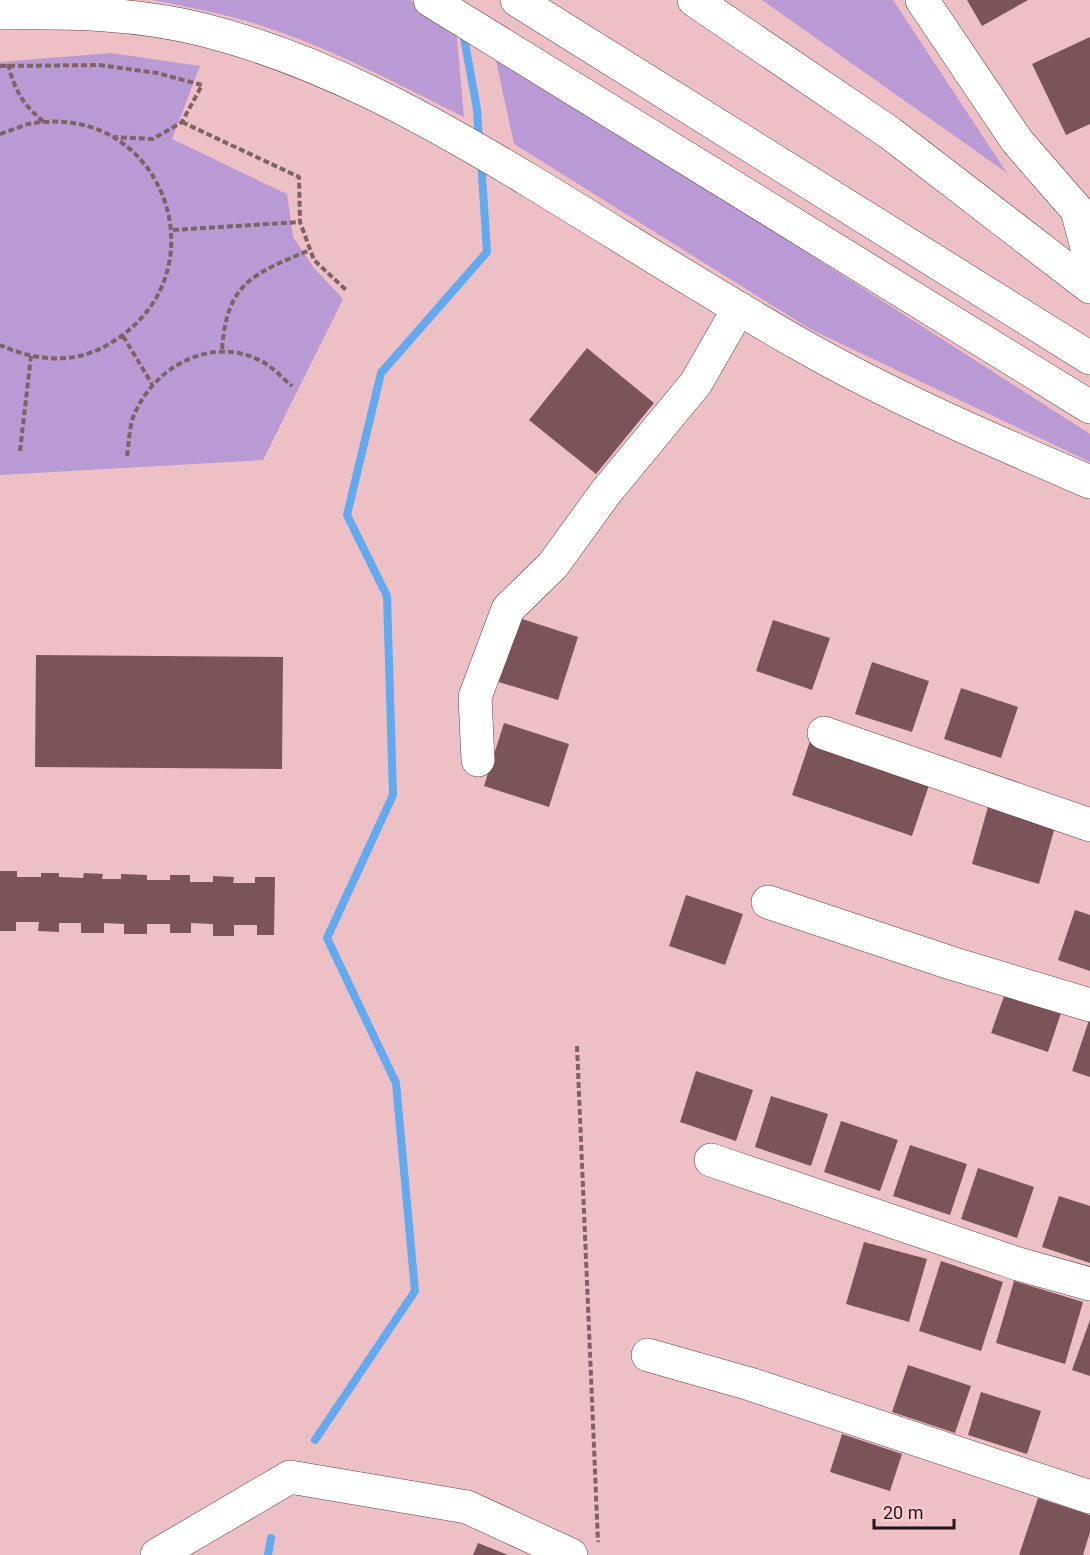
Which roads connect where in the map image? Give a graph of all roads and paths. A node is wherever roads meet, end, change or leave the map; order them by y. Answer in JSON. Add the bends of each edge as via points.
{"nodes":[{"id":1,"x":430,"y":0,"type":"edge"},
{"id":2,"x":517,"y":0,"type":"edge"},
{"id":3,"x":694,"y":0,"type":"edge"},
{"id":4,"x":922,"y":0,"type":"edge"},
{"id":5,"x":0,"y":13,"type":"edge"},
{"id":6,"x":8,"y":64,"type":"junction"},
{"id":7,"x":0,"y":66,"type":"edge"},
{"id":8,"x":182,"y":122,"type":"junction"},
{"id":9,"x":75,"y":123,"type":"junction"},
{"id":10,"x":0,"y":134,"type":"edge"},
{"id":11,"x":113,"y":137,"type":"junction"},
{"id":12,"x":300,"y":222,"type":"junction"},
{"id":13,"x":172,"y":230,"type":"junction"},
{"id":14,"x":310,"y":250,"type":"junction"},
{"id":15,"x":1090,"y":259,"type":"edge"},
{"id":16,"x":1090,"y":287,"type":"edge"},
{"id":17,"x":346,"y":290,"type":"dead end"},
{"id":18,"x":739,"y":308,"type":"junction"},
{"id":19,"x":123,"y":336,"type":"junction"},
{"id":20,"x":0,"y":345,"type":"edge"},
{"id":21,"x":222,"y":349,"type":"junction"},
{"id":22,"x":31,"y":356,"type":"junction"},
{"id":23,"x":1090,"y":358,"type":"edge"},
{"id":24,"x":152,"y":384,"type":"junction"},
{"id":25,"x":292,"y":386,"type":"dead end"},
{"id":26,"x":1090,"y":407,"type":"edge"},
{"id":27,"x":20,"y":450,"type":"dead end"},
{"id":28,"x":127,"y":456,"type":"dead end"},
{"id":29,"x":1090,"y":482,"type":"edge"},
{"id":30,"x":824,"y":733,"type":"dead end"},
{"id":31,"x":478,"y":760,"type":"dead end"},
{"id":32,"x":1090,"y":825,"type":"edge"},
{"id":33,"x":768,"y":902,"type":"dead end"},
{"id":34,"x":1090,"y":1005,"type":"edge"},
{"id":35,"x":577,"y":1046,"type":"dead end"},
{"id":36,"x":711,"y":1160,"type":"dead end"},
{"id":37,"x":1090,"y":1284,"type":"edge"},
{"id":38,"x":648,"y":1355,"type":"dead end"},
{"id":39,"x":1090,"y":1497,"type":"edge"},
{"id":40,"x":584,"y":1549,"type":"edge"},
{"id":41,"x":156,"y":1555,"type":"edge"}],
"edges":[{"from":1,"to":26,"type":"main road"},
{"from":2,"to":23,"type":"main road"},
{"from":3,"to":16,"type":"main road","via":[[890,133]]},
{"from":4,"to":15,"type":"main road","via":[[1017,141],[1077,210]]},
{"from":5,"to":18,"type":"main road","via":[[115,15],[203,30],[318,68],[438,126]]},
{"from":6,"to":7,"type":"path"},
{"from":6,"to":8,"type":"path","via":[[100,65],[157,73],[202,86]]},
{"from":6,"to":9,"type":"path","via":[[15,91],[25,106],[44,122]]},
{"from":8,"to":11,"type":"path","via":[[153,139]]},
{"from":8,"to":12,"type":"path","via":[[299,177]]},
{"from":9,"to":10,"type":"path","via":[[34,123]]},
{"from":9,"to":11,"type":"path"},
{"from":11,"to":13,"type":"path","via":[[143,161],[163,194]]},
{"from":12,"to":13,"type":"path"},
{"from":12,"to":14,"type":"path"},
{"from":13,"to":19,"type":"path","via":[[170,268],[155,303]]},
{"from":14,"to":17,"type":"path","via":[[314,260]]},
{"from":14,"to":21,"type":"path","via":[[270,267],[236,292],[224,321]]},
{"from":18,"to":29,"type":"main road","via":[[926,410]]},
{"from":18,"to":31,"type":"main road","via":[[696,383],[606,492],[553,565],[508,609],[476,697]]},
{"from":19,"to":22,"type":"path","via":[[98,351],[60,360]]},
{"from":19,"to":24,"type":"path"},
{"from":20,"to":22,"type":"path"},
{"from":21,"to":24,"type":"path","via":[[178,362]]},
{"from":21,"to":25,"type":"path","via":[[260,360]]},
{"from":22,"to":27,"type":"path"},
{"from":24,"to":28,"type":"path","via":[[133,416]]},
{"from":30,"to":32,"type":"main road"},
{"from":33,"to":34,"type":"main road"},
{"from":35,"to":40,"type":"path"},
{"from":36,"to":37,"type":"main road","via":[[1018,1264]]},
{"from":38,"to":39,"type":"main road","via":[[750,1384]]},
{"from":40,"to":41,"type":"main road","via":[[467,1507],[290,1477]]}]}
